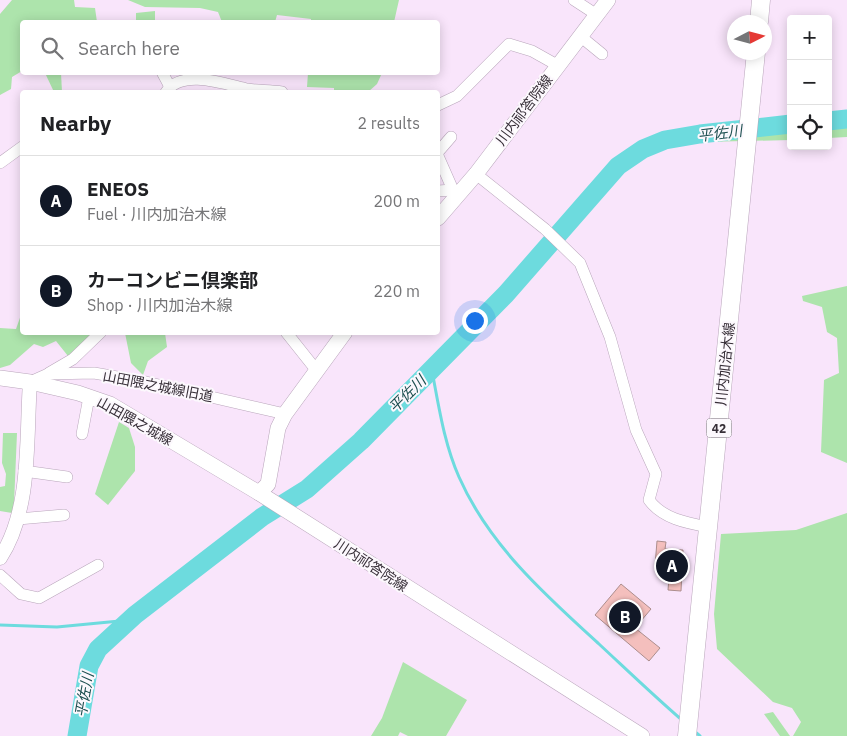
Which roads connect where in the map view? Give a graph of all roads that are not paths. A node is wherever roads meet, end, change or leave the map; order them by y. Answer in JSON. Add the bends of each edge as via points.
{"nodes":[{"id":1,"x":574,"y":0,"type":"edge"},
{"id":2,"x":608,"y":0,"type":"edge"},
{"id":3,"x":761,"y":0,"type":"edge"},
{"id":4,"x":597,"y":15,"type":"junction"},
{"id":5,"x":760,"y":15,"type":"edge"},
{"id":6,"x":580,"y":36,"type":"junction"},
{"id":7,"x":602,"y":54,"type":"dead end"},
{"id":8,"x":755,"y":60,"type":"edge"},
{"id":9,"x":557,"y":65,"type":"junction"},
{"id":10,"x":163,"y":75,"type":"edge"},
{"id":11,"x":168,"y":90,"type":"edge"},
{"id":12,"x":260,"y":90,"type":"edge"},
{"id":13,"x":440,"y":104,"type":"edge"},
{"id":14,"x":452,"y":138,"type":"dead end"},
{"id":15,"x":20,"y":148,"type":"edge"},
{"id":16,"x":440,"y":150,"type":"edge"},
{"id":17,"x":440,"y":156,"type":"edge"},
{"id":18,"x":0,"y":163,"type":"edge"},
{"id":19,"x":476,"y":174,"type":"junction"},
{"id":20,"x":440,"y":192,"type":"edge"},
{"id":21,"x":456,"y":192,"type":"junction"},
{"id":22,"x":440,"y":215,"type":"edge"},
{"id":23,"x":98,"y":335,"type":"edge"},
{"id":24,"x":288,"y":335,"type":"edge"},
{"id":25,"x":343,"y":335,"type":"edge"},
{"id":26,"x":317,"y":371,"type":"junction"},
{"id":27,"x":48,"y":374,"type":"junction"},
{"id":28,"x":0,"y":378,"type":"edge"},
{"id":29,"x":30,"y":382,"type":"junction"},
{"id":30,"x":90,"y":397,"type":"junction"},
{"id":31,"x":285,"y":414,"type":"junction"},
{"id":32,"x":82,"y":434,"type":"dead end"},
{"id":33,"x":24,"y":471,"type":"junction"},
{"id":34,"x":68,"y":476,"type":"dead end"},
{"id":35,"x":264,"y":496,"type":"junction"},
{"id":36,"x":64,"y":515,"type":"dead end"},
{"id":37,"x":18,"y":519,"type":"junction"},
{"id":38,"x":709,"y":527,"type":"junction"},
{"id":39,"x":0,"y":558,"type":"edge"},
{"id":40,"x":98,"y":564,"type":"dead end"},
{"id":41,"x":0,"y":575,"type":"edge"},
{"id":42,"x":642,"y":736,"type":"edge"},
{"id":43,"x":687,"y":736,"type":"edge"}],
"edges":[{"from":1,"to":4,"type":"street"},
{"from":2,"to":4,"type":"main road","name":"川内祁答院線"},
{"from":3,"to":5,"type":"main road"},
{"from":4,"to":6,"type":"main road","name":"川内祁答院線"},
{"from":6,"to":7,"type":"street"},
{"from":6,"to":9,"type":"main road","name":"川内祁答院線"},
{"from":8,"to":38,"type":"main road","name":"川内加治木線","number":"42"},
{"from":9,"to":13,"type":"street","via":[[532,51],[509,44],[457,96]]},
{"from":9,"to":19,"type":"main road","name":"川内祁答院線"},
{"from":10,"to":11,"type":"street"},
{"from":11,"to":12,"type":"street","via":[[182,81],[198,80]]},
{"from":14,"to":16,"type":"street"},
{"from":15,"to":18,"type":"street"},
{"from":17,"to":21,"type":"street"},
{"from":19,"to":21,"type":"main road","name":"川内祁答院線"},
{"from":19,"to":38,"type":"street","via":[[546,229],[580,263],[610,337],[636,430],[656,474],[649,500],[654,507],[678,520]]},
{"from":20,"to":21,"type":"street"},
{"from":21,"to":22,"type":"main road","name":"川内祁答院線"},
{"from":23,"to":27,"type":"street","via":[[73,359]]},
{"from":24,"to":26,"type":"street"},
{"from":25,"to":26,"type":"main road"},
{"from":26,"to":31,"type":"main road"},
{"from":27,"to":29,"type":"street","name":"山田隈之城線旧道"},
{"from":27,"to":31,"type":"street","name":"山田隈之城線旧道","via":[[94,373],[138,380]]},
{"from":28,"to":29,"type":"main road","name":"山田隈之城線"},
{"from":29,"to":30,"type":"main road","name":"山田隈之城線"},
{"from":29,"to":33,"type":"street"},
{"from":30,"to":32,"type":"street"},
{"from":30,"to":35,"type":"main road","name":"山田隈之城線","via":[[110,404]]},
{"from":31,"to":35,"type":"main road","via":[[276,434]]},
{"from":33,"to":34,"type":"street"},
{"from":33,"to":37,"type":"street"},
{"from":35,"to":42,"type":"main road","name":"川内祁答院線"},
{"from":36,"to":37,"type":"street"},
{"from":37,"to":39,"type":"street"},
{"from":38,"to":43,"type":"main road","name":"川内加治木線","number":"42"},
{"from":40,"to":41,"type":"street","via":[[39,598],[22,594]]}]}
